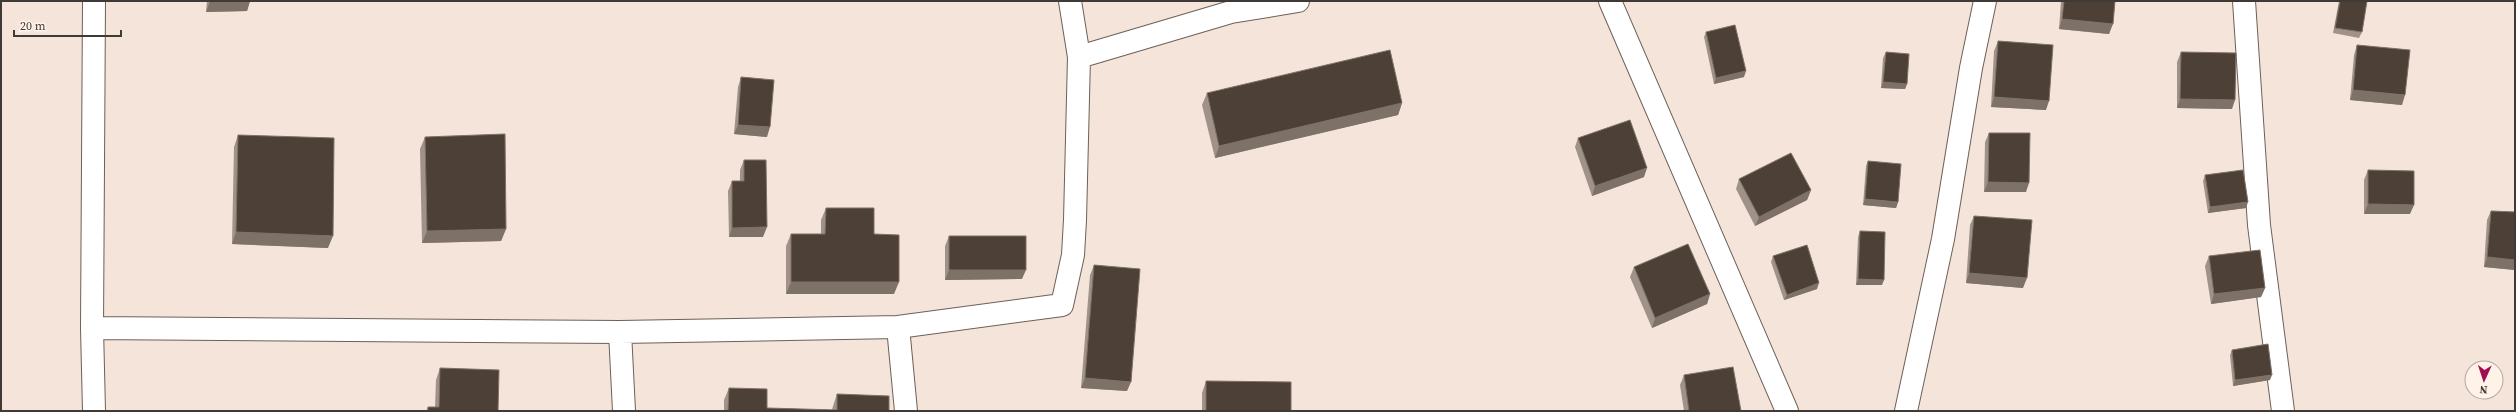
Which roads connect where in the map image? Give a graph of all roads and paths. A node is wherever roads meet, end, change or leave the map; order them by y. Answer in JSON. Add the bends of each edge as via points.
{"nodes":[{"id":1,"x":94,"y":1,"type":"edge"},
{"id":2,"x":1070,"y":1,"type":"edge"},
{"id":3,"x":1298,"y":1,"type":"edge"},
{"id":4,"x":1610,"y":1,"type":"edge"},
{"id":5,"x":1985,"y":1,"type":"edge"},
{"id":6,"x":2244,"y":1,"type":"edge"},
{"id":7,"x":1079,"y":57,"type":"junction"},
{"id":8,"x":898,"y":327,"type":"junction"},
{"id":9,"x":92,"y":328,"type":"junction"},
{"id":10,"x":620,"y":332,"type":"junction"},
{"id":11,"x":94,"y":411,"type":"edge"},
{"id":12,"x":624,"y":411,"type":"edge"},
{"id":13,"x":906,"y":411,"type":"edge"},
{"id":14,"x":1787,"y":411,"type":"edge"},
{"id":15,"x":1906,"y":411,"type":"edge"},
{"id":16,"x":2283,"y":411,"type":"edge"}],
"edges":[{"from":1,"to":9,"type":"street"},
{"from":2,"to":7,"type":"street"},
{"from":3,"to":7,"type":"street","via":[[1231,12]]},
{"from":4,"to":14,"type":"street"},
{"from":5,"to":15,"type":"street","via":[[1971,68],[1943,239]]},
{"from":6,"to":16,"type":"street","via":[[2259,225]]},
{"from":7,"to":8,"type":"street","via":[[1073,255],[1062,305]]},
{"from":8,"to":10,"type":"street"},
{"from":8,"to":13,"type":"street"},
{"from":9,"to":10,"type":"street"},
{"from":9,"to":11,"type":"street"},
{"from":10,"to":12,"type":"street"}]}
